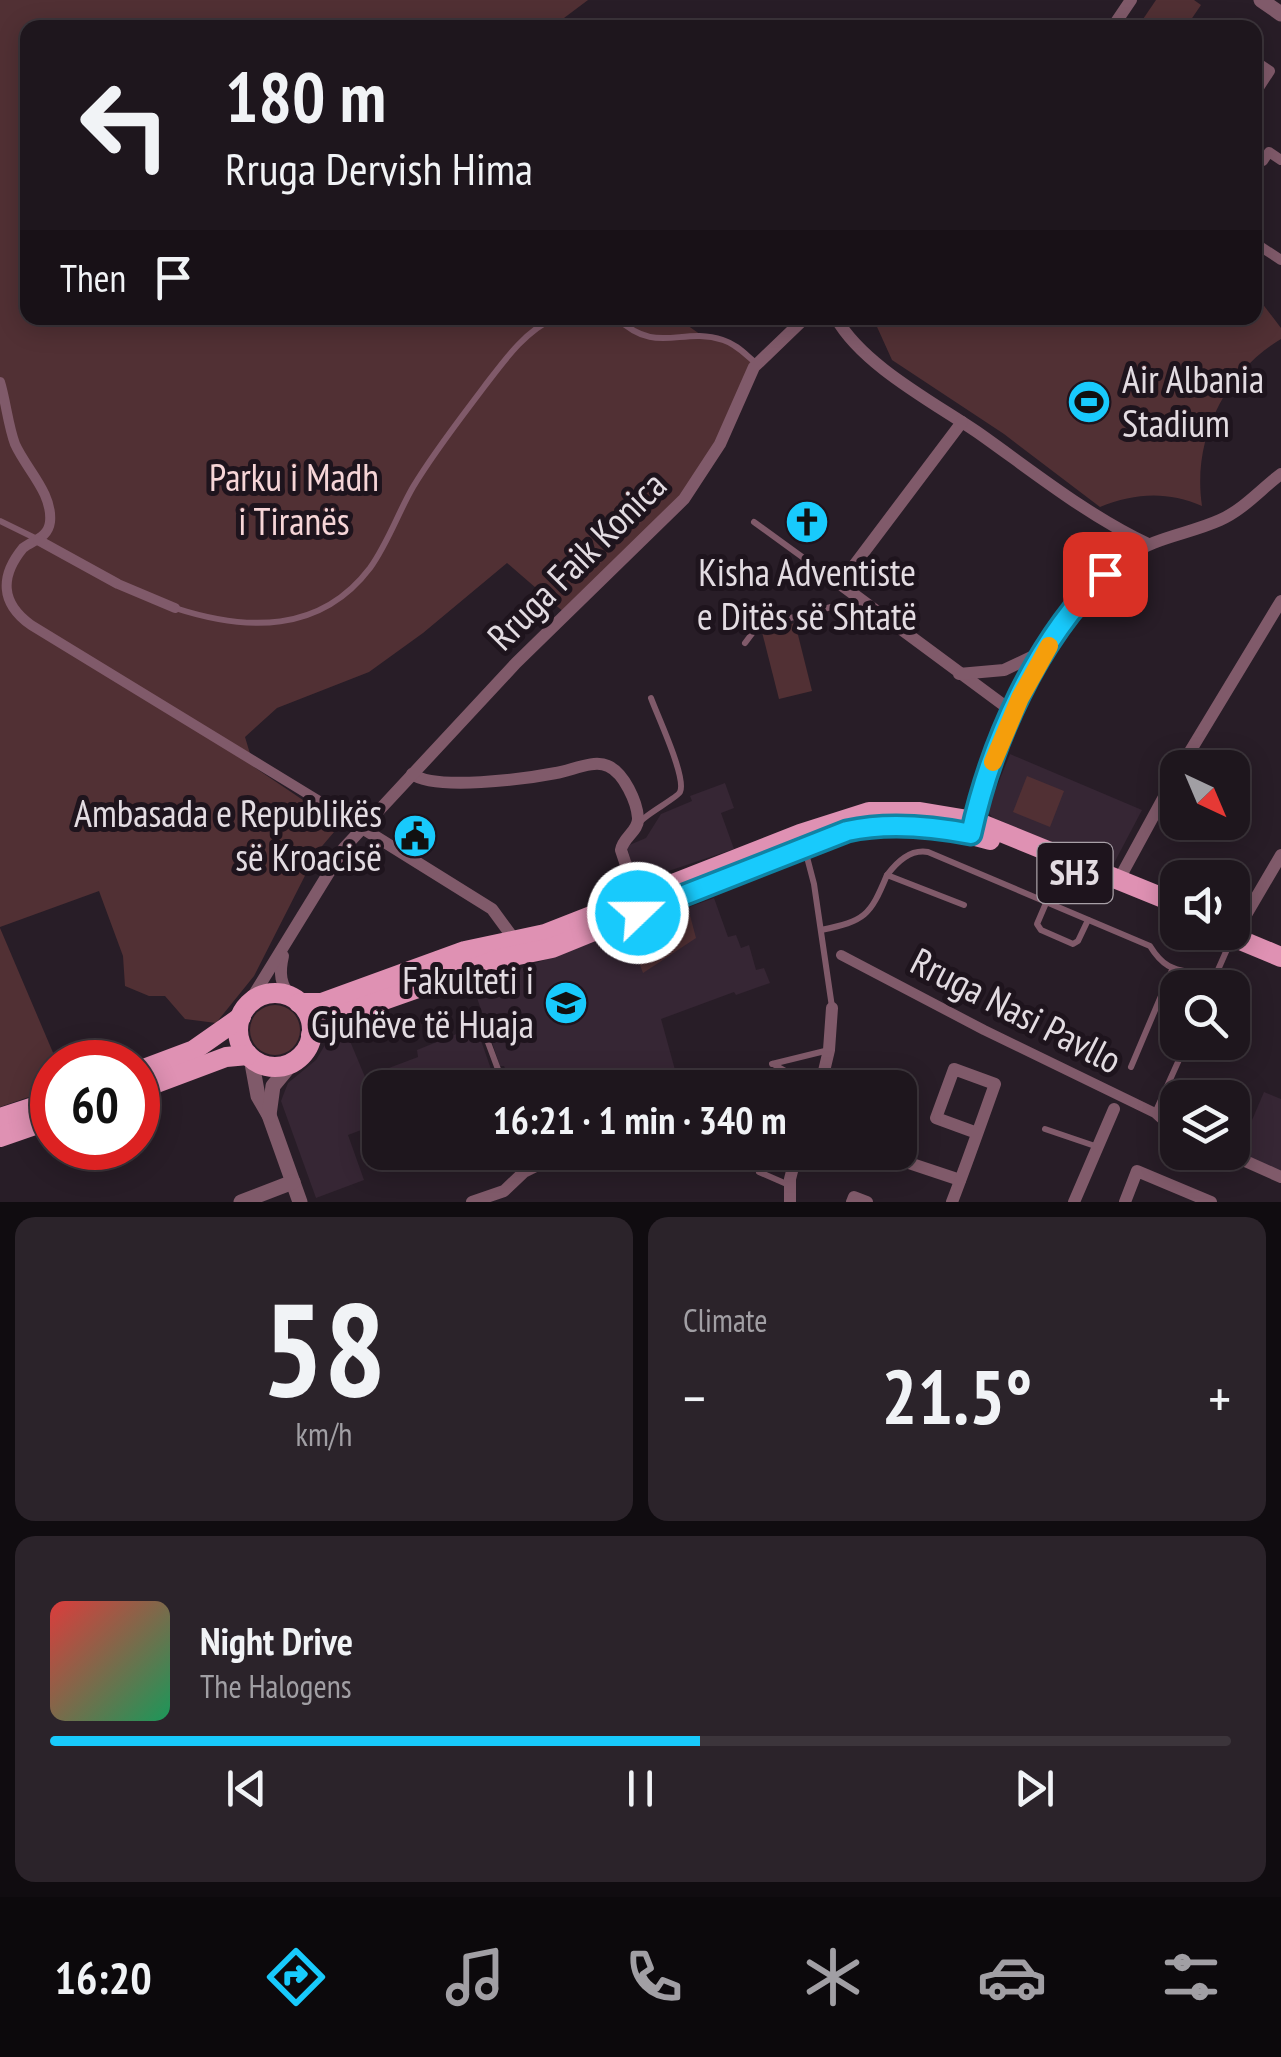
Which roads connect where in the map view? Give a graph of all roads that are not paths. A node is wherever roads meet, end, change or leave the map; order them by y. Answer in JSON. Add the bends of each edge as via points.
{"nodes":[{"id":1,"x":1261,"y":0,"type":"edge"},
{"id":2,"x":1281,"y":14,"type":"edge"},
{"id":3,"x":1262,"y":160,"type":"edge"},
{"id":4,"x":1281,"y":160,"type":"edge"},
{"id":5,"x":544,"y":325,"type":"edge"},
{"id":6,"x":625,"y":325,"type":"edge"},
{"id":7,"x":798,"y":325,"type":"edge"},
{"id":8,"x":842,"y":325,"type":"edge"},
{"id":9,"x":756,"y":364,"type":"junction"},
{"id":10,"x":0,"y":382,"type":"edge"},
{"id":11,"x":962,"y":422,"type":"junction"},
{"id":12,"x":1281,"y":463,"type":"edge"},
{"id":13,"x":1281,"y":474,"type":"edge"},
{"id":14,"x":1267,"y":484,"type":"junction"},
{"id":15,"x":0,"y":521,"type":"edge"},
{"id":16,"x":754,"y":522,"type":"dead end"},
{"id":17,"x":38,"y":540,"type":"junction"},
{"id":18,"x":1148,"y":544,"type":"junction"},
{"id":19,"x":840,"y":584,"type":"junction"},
{"id":20,"x":860,"y":600,"type":"junction"},
{"id":21,"x":1281,"y":601,"type":"edge"},
{"id":22,"x":175,"y":608,"type":"joint"},
{"id":23,"x":745,"y":643,"type":"dead end"},
{"id":24,"x":1046,"y":649,"type":"junction"},
{"id":25,"x":959,"y":674,"type":"junction"},
{"id":26,"x":651,"y":698,"type":"dead end"},
{"id":27,"x":1013,"y":712,"type":"junction"},
{"id":28,"x":1190,"y":750,"type":"edge"},
{"id":29,"x":412,"y":774,"type":"junction"},
{"id":30,"x":1160,"y":803,"type":"edge"},
{"id":31,"x":334,"y":810,"type":"joint"},
{"id":32,"x":638,"y":824,"type":"junction"},
{"id":33,"x":362,"y":828,"type":"junction"},
{"id":34,"x":972,"y":828,"type":"junction"},
{"id":35,"x":803,"y":840,"type":"junction"},
{"id":36,"x":380,"y":846,"type":"junction"},
{"id":37,"x":349,"y":852,"type":"junction"},
{"id":38,"x":1281,"y":855,"type":"edge"},
{"id":39,"x":887,"y":875,"type":"junction"},
{"id":40,"x":1117,"y":884,"type":"junction"},
{"id":41,"x":637,"y":898,"type":"junction"},
{"id":42,"x":1160,"y":898,"type":"edge"},
{"id":43,"x":1250,"y":902,"type":"edge"},
{"id":44,"x":1046,"y":903,"type":"junction"},
{"id":45,"x":964,"y":905,"type":"dead end"},
{"id":46,"x":1160,"y":905,"type":"edge"},
{"id":47,"x":1088,"y":920,"type":"junction"},
{"id":48,"x":821,"y":930,"type":"junction"},
{"id":49,"x":1250,"y":937,"type":"edge"},
{"id":50,"x":514,"y":939,"type":"junction"},
{"id":51,"x":1250,"y":941,"type":"edge"},
{"id":52,"x":1281,"y":946,"type":"edge"},
{"id":53,"x":285,"y":949,"type":"junction"},
{"id":54,"x":824,"y":950,"type":"junction"},
{"id":55,"x":841,"y":955,"type":"joint"},
{"id":56,"x":1281,"y":957,"type":"edge"},
{"id":57,"x":1172,"y":970,"type":"edge"},
{"id":58,"x":1160,"y":998,"type":"edge"},
{"id":59,"x":296,"y":1000,"type":"junction"},
{"id":60,"x":832,"y":1008,"type":"joint"},
{"id":61,"x":243,"y":1013,"type":"junction"},
{"id":62,"x":483,"y":1029,"type":"dead end"},
{"id":63,"x":312,"y":1034,"type":"junction"},
{"id":64,"x":830,"y":1050,"type":"junction"},
{"id":65,"x":250,"y":1057,"type":"junction"},
{"id":66,"x":160,"y":1063,"type":"edge"},
{"id":67,"x":292,"y":1063,"type":"junction"},
{"id":68,"x":1131,"y":1067,"type":"dead end"},
{"id":69,"x":498,"y":1070,"type":"edge"},
{"id":70,"x":784,"y":1070,"type":"edge"},
{"id":71,"x":824,"y":1070,"type":"edge"},
{"id":72,"x":160,"y":1082,"type":"edge"},
{"id":73,"x":30,"y":1108,"type":"edge"},
{"id":74,"x":1114,"y":1109,"type":"dead end"},
{"id":75,"x":269,"y":1115,"type":"junction"},
{"id":76,"x":0,"y":1118,"type":"edge"},
{"id":77,"x":1160,"y":1118,"type":"edge"},
{"id":78,"x":30,"y":1127,"type":"edge"},
{"id":79,"x":1046,"y":1129,"type":"dead end"},
{"id":80,"x":978,"y":1133,"type":"junction"},
{"id":81,"x":0,"y":1136,"type":"edge"},
{"id":82,"x":1095,"y":1146,"type":"junction"},
{"id":83,"x":1250,"y":1163,"type":"edge"},
{"id":84,"x":917,"y":1166,"type":"edge"},
{"id":85,"x":528,"y":1170,"type":"edge"},
{"id":86,"x":793,"y":1170,"type":"edge"},
{"id":87,"x":759,"y":1172,"type":"dead end"},
{"id":88,"x":1281,"y":1177,"type":"edge"},
{"id":89,"x":960,"y":1180,"type":"junction"},
{"id":90,"x":293,"y":1182,"type":"junction"},
{"id":91,"x":790,"y":1186,"type":"junction"},
{"id":92,"x":241,"y":1202,"type":"edge"},
{"id":93,"x":300,"y":1202,"type":"edge"},
{"id":94,"x":472,"y":1202,"type":"edge"},
{"id":95,"x":790,"y":1202,"type":"edge"},
{"id":96,"x":952,"y":1202,"type":"edge"},
{"id":97,"x":1074,"y":1202,"type":"edge"},
{"id":98,"x":1125,"y":1202,"type":"edge"},
{"id":99,"x":1211,"y":1202,"type":"edge"}],
"edges":[{"from":1,"to":2,"type":"street"},
{"from":3,"to":4,"type":"street","via":[[1269,152]]},
{"from":5,"to":22,"type":"lane","via":[[524,339],[456,424],[381,550],[337,599],[276,624]]},
{"from":6,"to":9,"type":"lane","via":[[652,338],[728,341]]},
{"from":7,"to":9,"type":"street","name":"Rruga Faik Konica"},
{"from":8,"to":11,"type":"street","via":[[862,351]]},
{"from":9,"to":29,"type":"street","name":"Rruga Faik Konica","via":[[723,438],[671,514]]},
{"from":10,"to":17,"type":"street","via":[[15,443],[48,508],[49,527]]},
{"from":11,"to":18,"type":"street","via":[[1104,523]]},
{"from":11,"to":19,"type":"street"},
{"from":12,"to":14,"type":"street"},
{"from":13,"to":14,"type":"street"},
{"from":14,"to":18,"type":"street","via":[[1220,520]]},
{"from":15,"to":17,"type":"lane"},
{"from":16,"to":19,"type":"lane"},
{"from":17,"to":22,"type":"street"},
{"from":17,"to":31,"type":"street","via":[[18,553],[3,578],[3,596],[14,612]]},
{"from":18,"to":24,"type":"street","via":[[1093,586]]},
{"from":19,"to":20,"type":"street"},
{"from":20,"to":23,"type":"lane","via":[[757,627]]},
{"from":20,"to":25,"type":"street"},
{"from":21,"to":28,"type":"street"},
{"from":24,"to":25,"type":"street","via":[[1004,670]]},
{"from":24,"to":27,"type":"street"},
{"from":25,"to":27,"type":"street"},
{"from":26,"to":32,"type":"lane","via":[[681,788]]},
{"from":27,"to":34,"type":"street"},
{"from":29,"to":32,"type":"street","via":[[454,781],[606,765],[624,782]]},
{"from":29,"to":33,"type":"street","name":"Rruga Faik Konica"},
{"from":30,"to":40,"type":"street"},
{"from":31,"to":33,"type":"lane"},
{"from":32,"to":41,"type":"street","via":[[621,850]]},
{"from":33,"to":36,"type":"street"},
{"from":33,"to":37,"type":"street","name":"Rruga Faik Konica"},
{"from":34,"to":35,"type":"main road","number":"SH3","via":[[872,826]]},
{"from":34,"to":40,"type":"main road","number":"SH3"},
{"from":35,"to":41,"type":"main road","number":"SH3"},
{"from":35,"to":48,"type":"lane"},
{"from":35,"to":63,"type":"main road","number":"SH3","via":[[552,948],[503,958],[327,1020]]},
{"from":36,"to":37,"type":"lane"},
{"from":36,"to":50,"type":"street","via":[[492,909]]},
{"from":37,"to":53,"type":"street","name":"Rruga Faik Konica","via":[[316,888]]},
{"from":38,"to":43,"type":"street"},
{"from":39,"to":44,"type":"lane","via":[[919,851]]},
{"from":39,"to":45,"type":"lane"},
{"from":39,"to":48,"type":"lane","via":[[865,917]]},
{"from":40,"to":42,"type":"main road","number":"SH3"},
{"from":40,"to":46,"type":"main road","number":"SH3"},
{"from":41,"to":50,"type":"main road","number":"SH3","via":[[545,934]]},
{"from":44,"to":47,"type":"lane"},
{"from":44,"to":47,"type":"lane","via":[[1038,928],[1057,937],[1076,943]]},
{"from":47,"to":57,"type":"lane","via":[[1150,946]]},
{"from":48,"to":54,"type":"lane"},
{"from":49,"to":52,"type":"main road"},
{"from":50,"to":59,"type":"main road","number":"SH3","via":[[322,1004]]},
{"from":51,"to":56,"type":"main road"},
{"from":53,"to":59,"type":"street","via":[[280,975]]},
{"from":53,"to":61,"type":"street","name":"Rruga Faik Konica"},
{"from":54,"to":55,"type":"lane","name":"Rruga Nasi Pavllo"},
{"from":54,"to":60,"type":"lane"},
{"from":55,"to":77,"type":"street","name":"Rruga Nasi Pavllo"},
{"from":58,"to":68,"type":"lane"},
{"from":59,"to":61,"type":"main road","number":"SH3","via":[[266,994]]},
{"from":59,"to":63,"type":"main road"},
{"from":60,"to":64,"type":"street"},
{"from":61,"to":65,"type":"main road","via":[[238,1033]]},
{"from":61,"to":66,"type":"main road","number":"SH3","via":[[194,1050]]},
{"from":62,"to":69,"type":"lane"},
{"from":63,"to":67,"type":"main road","number":"SH3"},
{"from":64,"to":70,"type":"lane","via":[[772,1064]]},
{"from":64,"to":71,"type":"street"},
{"from":65,"to":67,"type":"main road","via":[[268,1066]]},
{"from":65,"to":72,"type":"main road","via":[[226,1057]]},
{"from":65,"to":75,"type":"street"},
{"from":67,"to":75,"type":"street","via":[[273,1086]]},
{"from":73,"to":76,"type":"main road"},
{"from":74,"to":82,"type":"street"},
{"from":75,"to":90,"type":"street"},
{"from":78,"to":81,"type":"main road"},
{"from":79,"to":82,"type":"lane"},
{"from":80,"to":80,"type":"street","via":[[995,1084],[954,1068],[936,1118]]},
{"from":80,"to":89,"type":"street"},
{"from":82,"to":97,"type":"street"},
{"from":83,"to":88,"type":"street"},
{"from":84,"to":89,"type":"street"},
{"from":85,"to":94,"type":"street","via":[[504,1191]]},
{"from":86,"to":91,"type":"street"},
{"from":87,"to":91,"type":"lane"},
{"from":89,"to":96,"type":"street"},
{"from":90,"to":92,"type":"street"},
{"from":90,"to":93,"type":"street"},
{"from":91,"to":95,"type":"street"},
{"from":98,"to":99,"type":"street","via":[[1137,1171]]}]}
